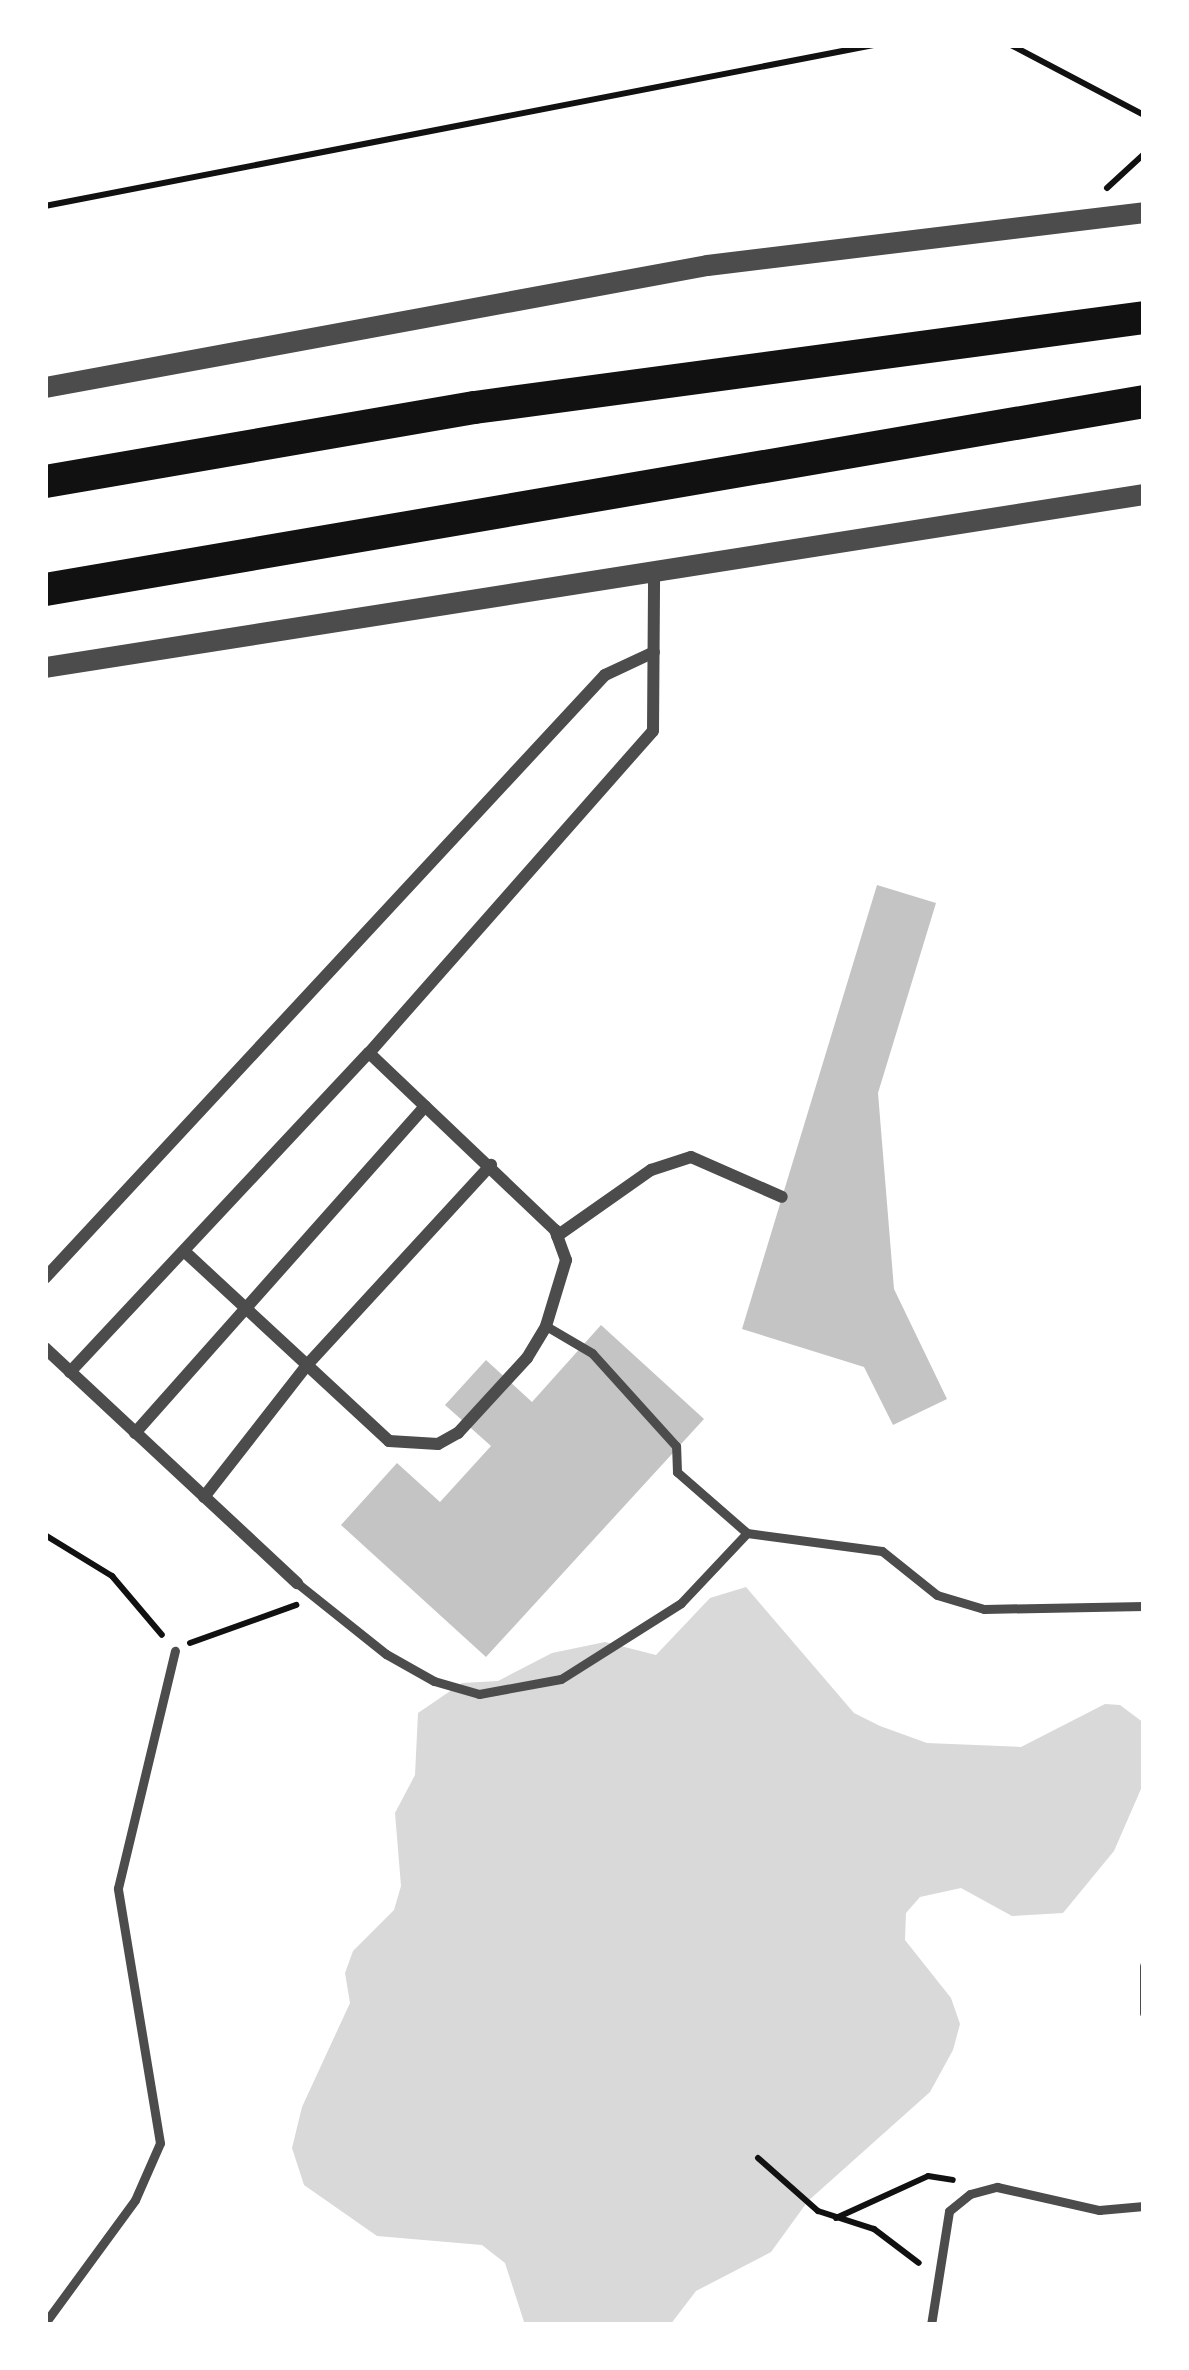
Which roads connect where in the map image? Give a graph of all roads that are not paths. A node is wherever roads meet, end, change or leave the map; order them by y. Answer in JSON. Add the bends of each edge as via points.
{"nodes":[{"id":1,"x":1144,"y":212,"type":"edge"},
{"id":2,"x":1144,"y":316,"type":"edge"},
{"id":3,"x":45,"y":387,"type":"edge"},
{"id":4,"x":1144,"y":401,"type":"edge"},
{"id":5,"x":45,"y":481,"type":"edge"},
{"id":6,"x":1144,"y":494,"type":"edge"},
{"id":7,"x":654,"y":568,"type":"junction"},
{"id":8,"x":45,"y":589,"type":"edge"},
{"id":9,"x":654,"y":652,"type":"junction"},
{"id":10,"x":45,"y":667,"type":"edge"},
{"id":11,"x":369,"y":1053,"type":"junction"},
{"id":12,"x":425,"y":1106,"type":"junction"},
{"id":13,"x":491,"y":1165,"type":"junction"},
{"id":14,"x":782,"y":1197,"type":"dead end"},
{"id":15,"x":557,"y":1236,"type":"junction"},
{"id":16,"x":184,"y":1251,"type":"junction"},
{"id":17,"x":45,"y":1278,"type":"edge"},
{"id":18,"x":242,"y":1312,"type":"junction"},
{"id":19,"x":546,"y":1326,"type":"junction"},
{"id":20,"x":45,"y":1348,"type":"edge"},
{"id":21,"x":307,"y":1365,"type":"junction"},
{"id":22,"x":70,"y":1372,"type":"junction"},
{"id":23,"x":135,"y":1433,"type":"junction"},
{"id":24,"x":204,"y":1497,"type":"junction"},
{"id":25,"x":747,"y":1533,"type":"junction"},
{"id":26,"x":297,"y":1583,"type":"joint"},
{"id":27,"x":1144,"y":1606,"type":"edge"},
{"id":28,"x":175,"y":1651,"type":"road end"},
{"id":29,"x":1144,"y":1966,"type":"edge"},
{"id":30,"x":1144,"y":2012,"type":"edge"},
{"id":31,"x":1144,"y":2206,"type":"edge"},
{"id":32,"x":45,"y":2323,"type":"edge"},
{"id":33,"x":931,"y":2325,"type":"edge"}],
"edges":[{"from":1,"to":3,"type":"street","via":[[707,265]]},
{"from":2,"to":5,"type":"highway","via":[[474,407]]},
{"from":4,"to":8,"type":"highway"},
{"from":6,"to":7,"type":"street"},
{"from":7,"to":9,"type":"street"},
{"from":7,"to":10,"type":"street"},
{"from":9,"to":11,"type":"street","via":[[653,731]]},
{"from":9,"to":17,"type":"street","via":[[605,676]]},
{"from":11,"to":12,"type":"street"},
{"from":11,"to":16,"type":"street"},
{"from":12,"to":13,"type":"street"},
{"from":12,"to":18,"type":"street"},
{"from":13,"to":15,"type":"street"},
{"from":13,"to":21,"type":"street"},
{"from":14,"to":15,"type":"street","via":[[691,1157],[651,1170]]},
{"from":15,"to":19,"type":"street","via":[[566,1260]]},
{"from":16,"to":18,"type":"street"},
{"from":16,"to":22,"type":"street"},
{"from":18,"to":21,"type":"street"},
{"from":18,"to":23,"type":"street"},
{"from":19,"to":21,"type":"street","via":[[527,1358],[438,1444],[389,1442]]},
{"from":19,"to":25,"type":"lane","via":[[592,1353],[676,1446],[676,1472]]},
{"from":20,"to":22,"type":"street"},
{"from":21,"to":24,"type":"street"},
{"from":22,"to":23,"type":"street"},
{"from":23,"to":24,"type":"street"},
{"from":24,"to":26,"type":"street"},
{"from":25,"to":26,"type":"lane","via":[[681,1603],[562,1679],[478,1694],[386,1654]]},
{"from":25,"to":27,"type":"lane","via":[[881,1551],[937,1595],[984,1609]]},
{"from":28,"to":32,"type":"lane","via":[[118,1888],[160,2143],[135,2200]]},
{"from":29,"to":30,"type":"lane"},
{"from":31,"to":33,"type":"lane","via":[[1099,2210],[997,2187],[970,2194],[949,2211]]}]}
